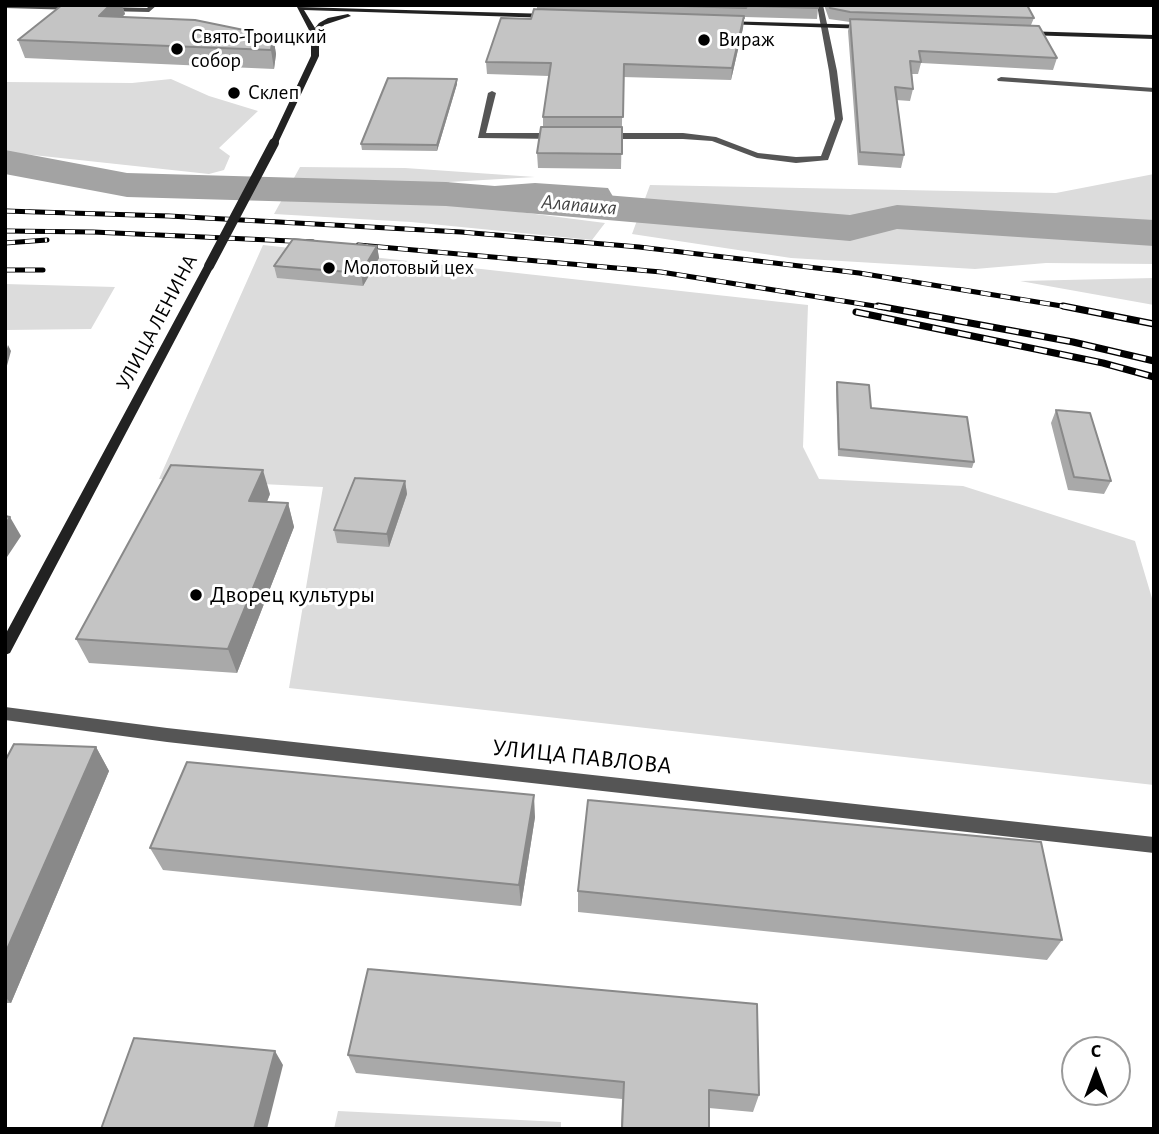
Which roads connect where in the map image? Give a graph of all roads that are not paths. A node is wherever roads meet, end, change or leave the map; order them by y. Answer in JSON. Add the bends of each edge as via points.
{"nodes":[{"id":1,"x":154,"y":5,"type":"edge"},
{"id":2,"x":820,"y":5,"type":"edge"},
{"id":3,"x":5,"y":6,"type":"edge"},
{"id":4,"x":84,"y":9,"type":"edge"},
{"id":5,"x":97,"y":9,"type":"edge"},
{"id":6,"x":414,"y":11,"type":"junction"},
{"id":7,"x":564,"y":16,"type":"edge"},
{"id":8,"x":714,"y":22,"type":"edge"},
{"id":9,"x":824,"y":26,"type":"junction"},
{"id":10,"x":878,"y":28,"type":"edge"},
{"id":11,"x":1016,"y":33,"type":"edge"},
{"id":12,"x":315,"y":34,"type":"junction"},
{"id":13,"x":1154,"y":37,"type":"edge"},
{"id":14,"x":1000,"y":79,"type":"dead end"},
{"id":15,"x":1154,"y":90,"type":"edge"},
{"id":16,"x":492,"y":93,"type":"dead end"},
{"id":17,"x":562,"y":136,"type":"edge"},
{"id":18,"x":589,"y":136,"type":"edge"},
{"id":19,"x":5,"y":649,"type":"edge"},
{"id":20,"x":5,"y":713,"type":"edge"},
{"id":21,"x":1154,"y":845,"type":"edge"}],
"edges":[{"from":1,"to":5,"type":"street","via":[[149,10]]},
{"from":2,"to":9,"type":"street"},
{"from":3,"to":4,"type":"street"},
{"from":6,"to":7,"type":"main road"},
{"from":6,"to":12,"type":"main road","via":[[330,19]]},
{"from":6,"to":12,"type":"main road","via":[[299,8]]},
{"from":8,"to":9,"type":"main road"},
{"from":9,"to":10,"type":"main road"},
{"from":9,"to":18,"type":"street","via":[[839,119],[825,158],[757,155],[713,139],[683,136]]},
{"from":11,"to":13,"type":"main road"},
{"from":12,"to":19,"type":"main road","name":"УЛИЦА ЛЕНИНА","bridge":true,"via":[[314,56],[274,143]]},
{"from":14,"to":15,"type":"street"},
{"from":16,"to":17,"type":"street","via":[[481,136]]},
{"from":20,"to":21,"type":"street","name":"УЛИЦА ПАВЛОВА"}]}
